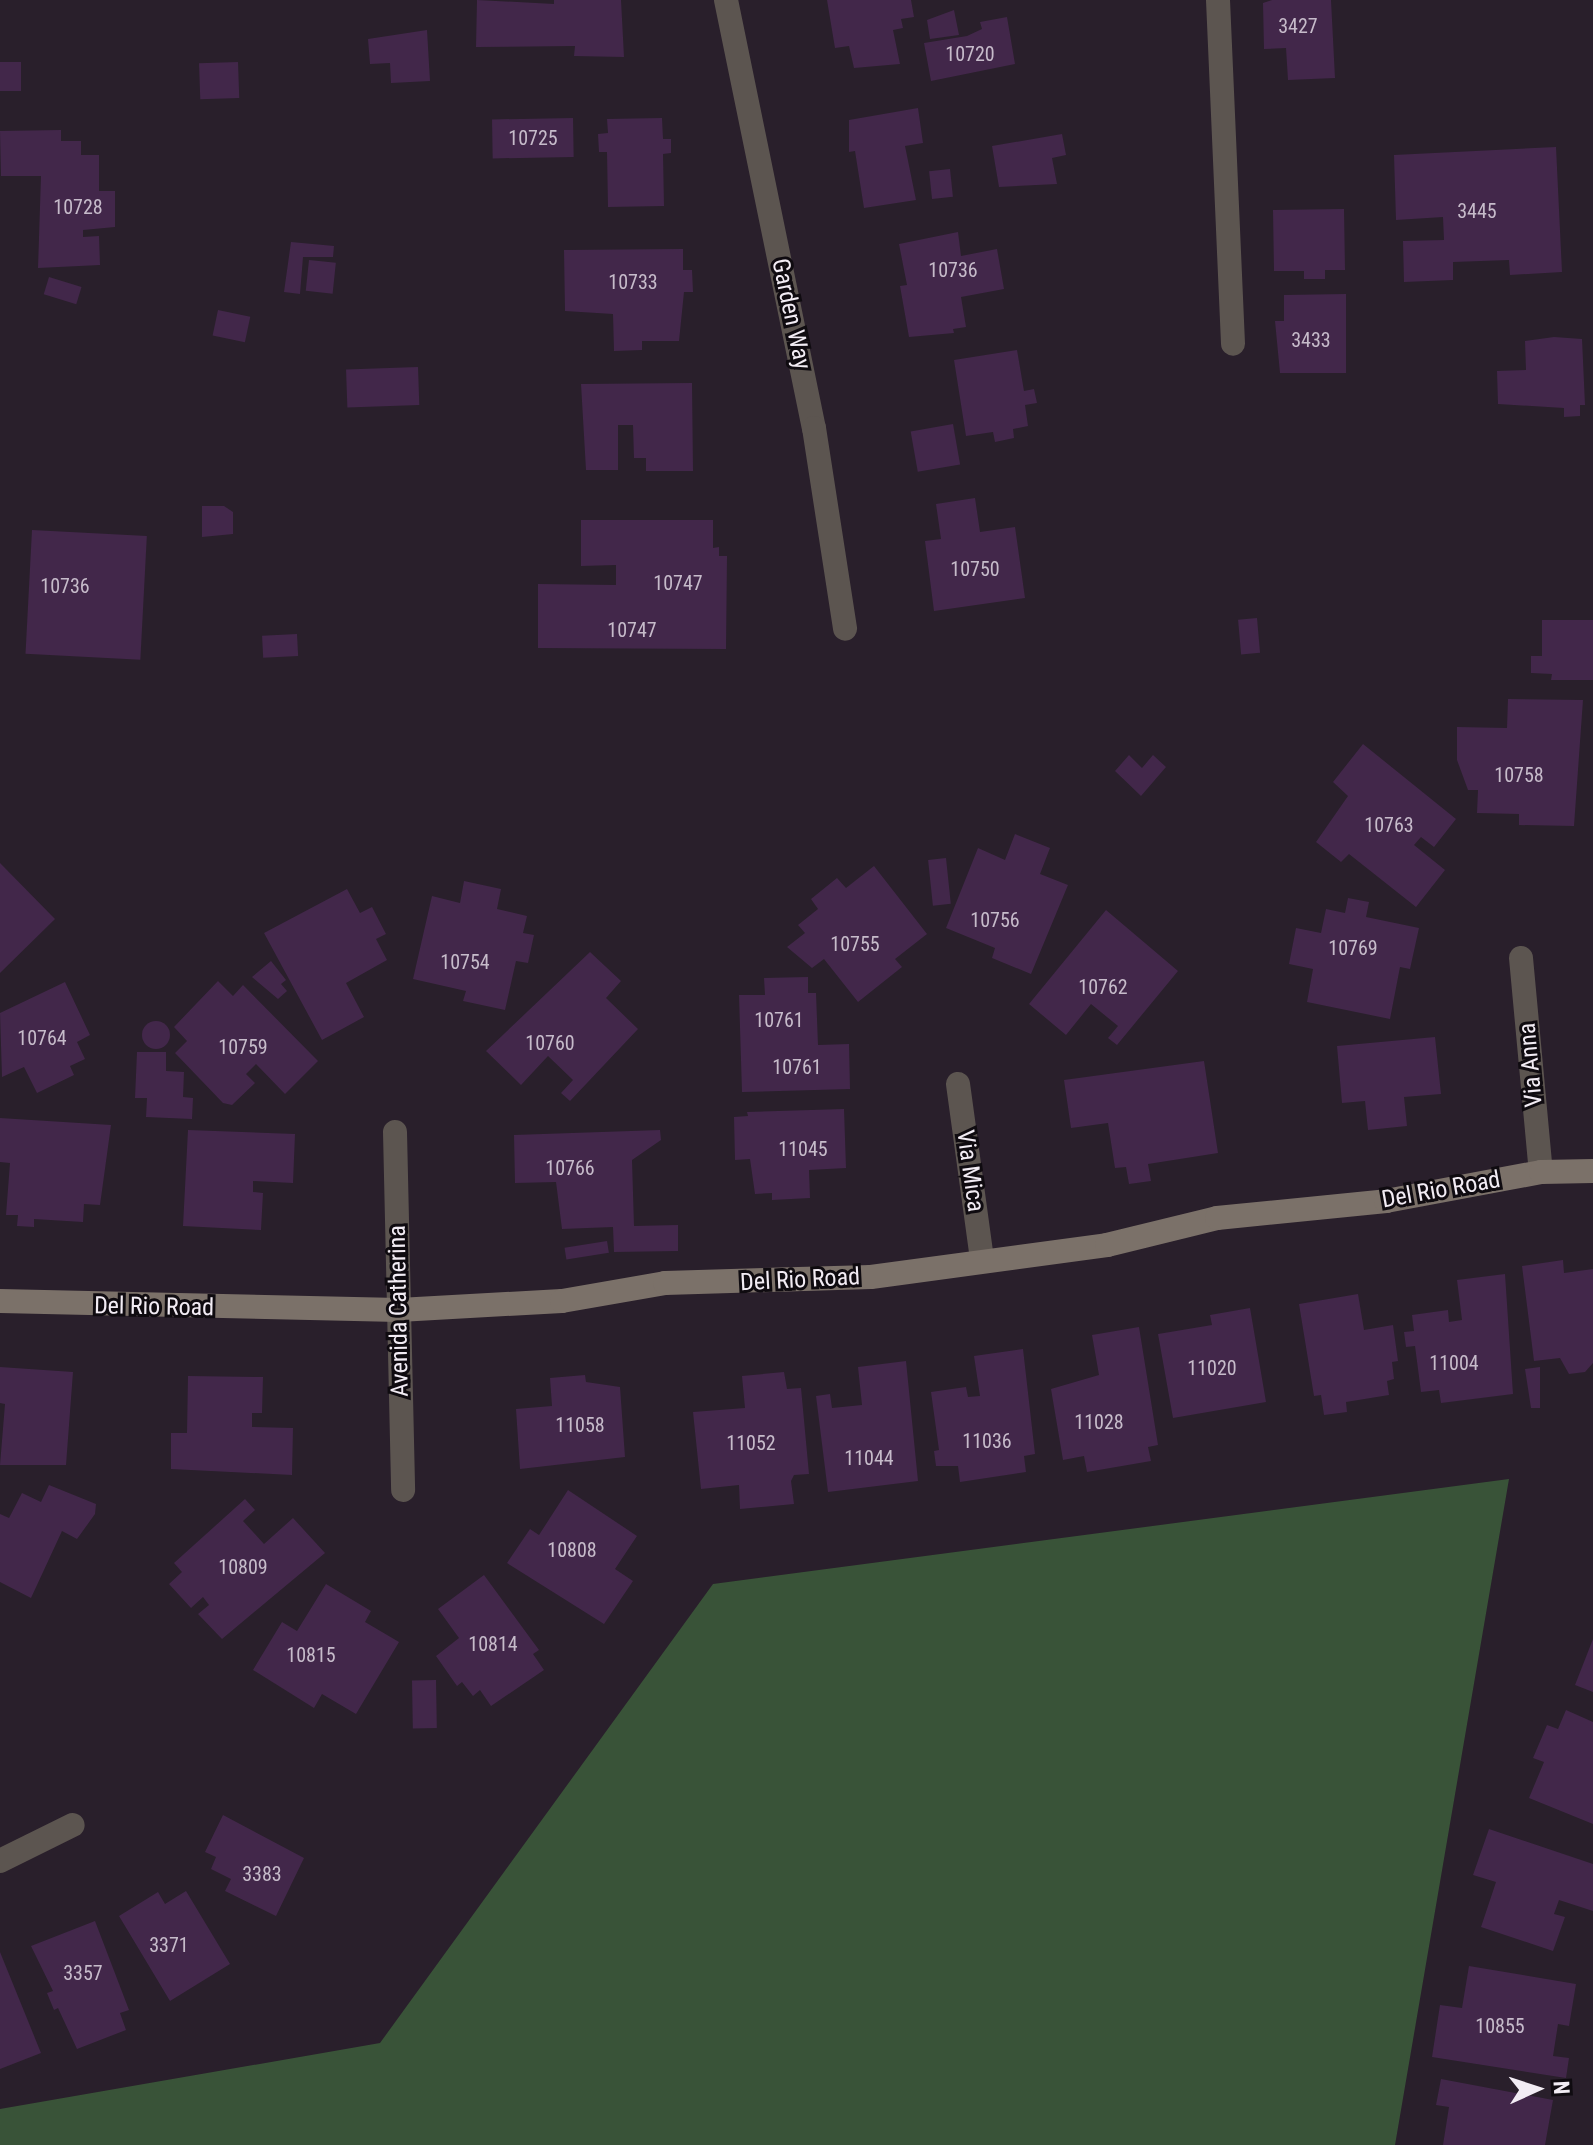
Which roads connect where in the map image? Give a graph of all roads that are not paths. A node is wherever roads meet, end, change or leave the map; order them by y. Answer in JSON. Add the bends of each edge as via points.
{"nodes":[{"id":1,"x":726,"y":0,"type":"edge"},
{"id":2,"x":1218,"y":0,"type":"edge"},
{"id":3,"x":1233,"y":344,"type":"dead end"},
{"id":4,"x":845,"y":629,"type":"dead end"},
{"id":5,"x":1521,"y":958,"type":"dead end"},
{"id":6,"x":958,"y":1084,"type":"dead end"},
{"id":7,"x":395,"y":1132,"type":"dead end"},
{"id":8,"x":1593,"y":1171,"type":"edge"},
{"id":9,"x":1541,"y":1172,"type":"junction"},
{"id":10,"x":982,"y":1259,"type":"junction"},
{"id":11,"x":0,"y":1301,"type":"edge"},
{"id":12,"x":399,"y":1310,"type":"junction"},
{"id":13,"x":403,"y":1490,"type":"dead end"},
{"id":14,"x":73,"y":1825,"type":"dead end"},
{"id":15,"x":0,"y":1861,"type":"edge"}],
"edges":[{"from":1,"to":4,"type":"street","name":"Garden Way","via":[[814,428]]},
{"from":2,"to":3,"type":"street"},
{"from":5,"to":9,"type":"street","name":"Via Anna"},
{"from":6,"to":10,"type":"street","name":"Via Mica"},
{"from":7,"to":12,"type":"street","name":"Avenida Catherina"},
{"from":8,"to":9,"type":"main road","name":"Del Rio Road"},
{"from":9,"to":10,"type":"main road","name":"Del Rio Road","via":[[1386,1201],[1217,1218],[1107,1245]]},
{"from":10,"to":12,"type":"main road","name":"Del Rio Road","via":[[871,1277],[665,1283],[562,1301]]},
{"from":11,"to":12,"type":"main road","name":"Del Rio Road"},
{"from":12,"to":13,"type":"street","name":"Avenida Catherina"},
{"from":14,"to":15,"type":"street"}]}
